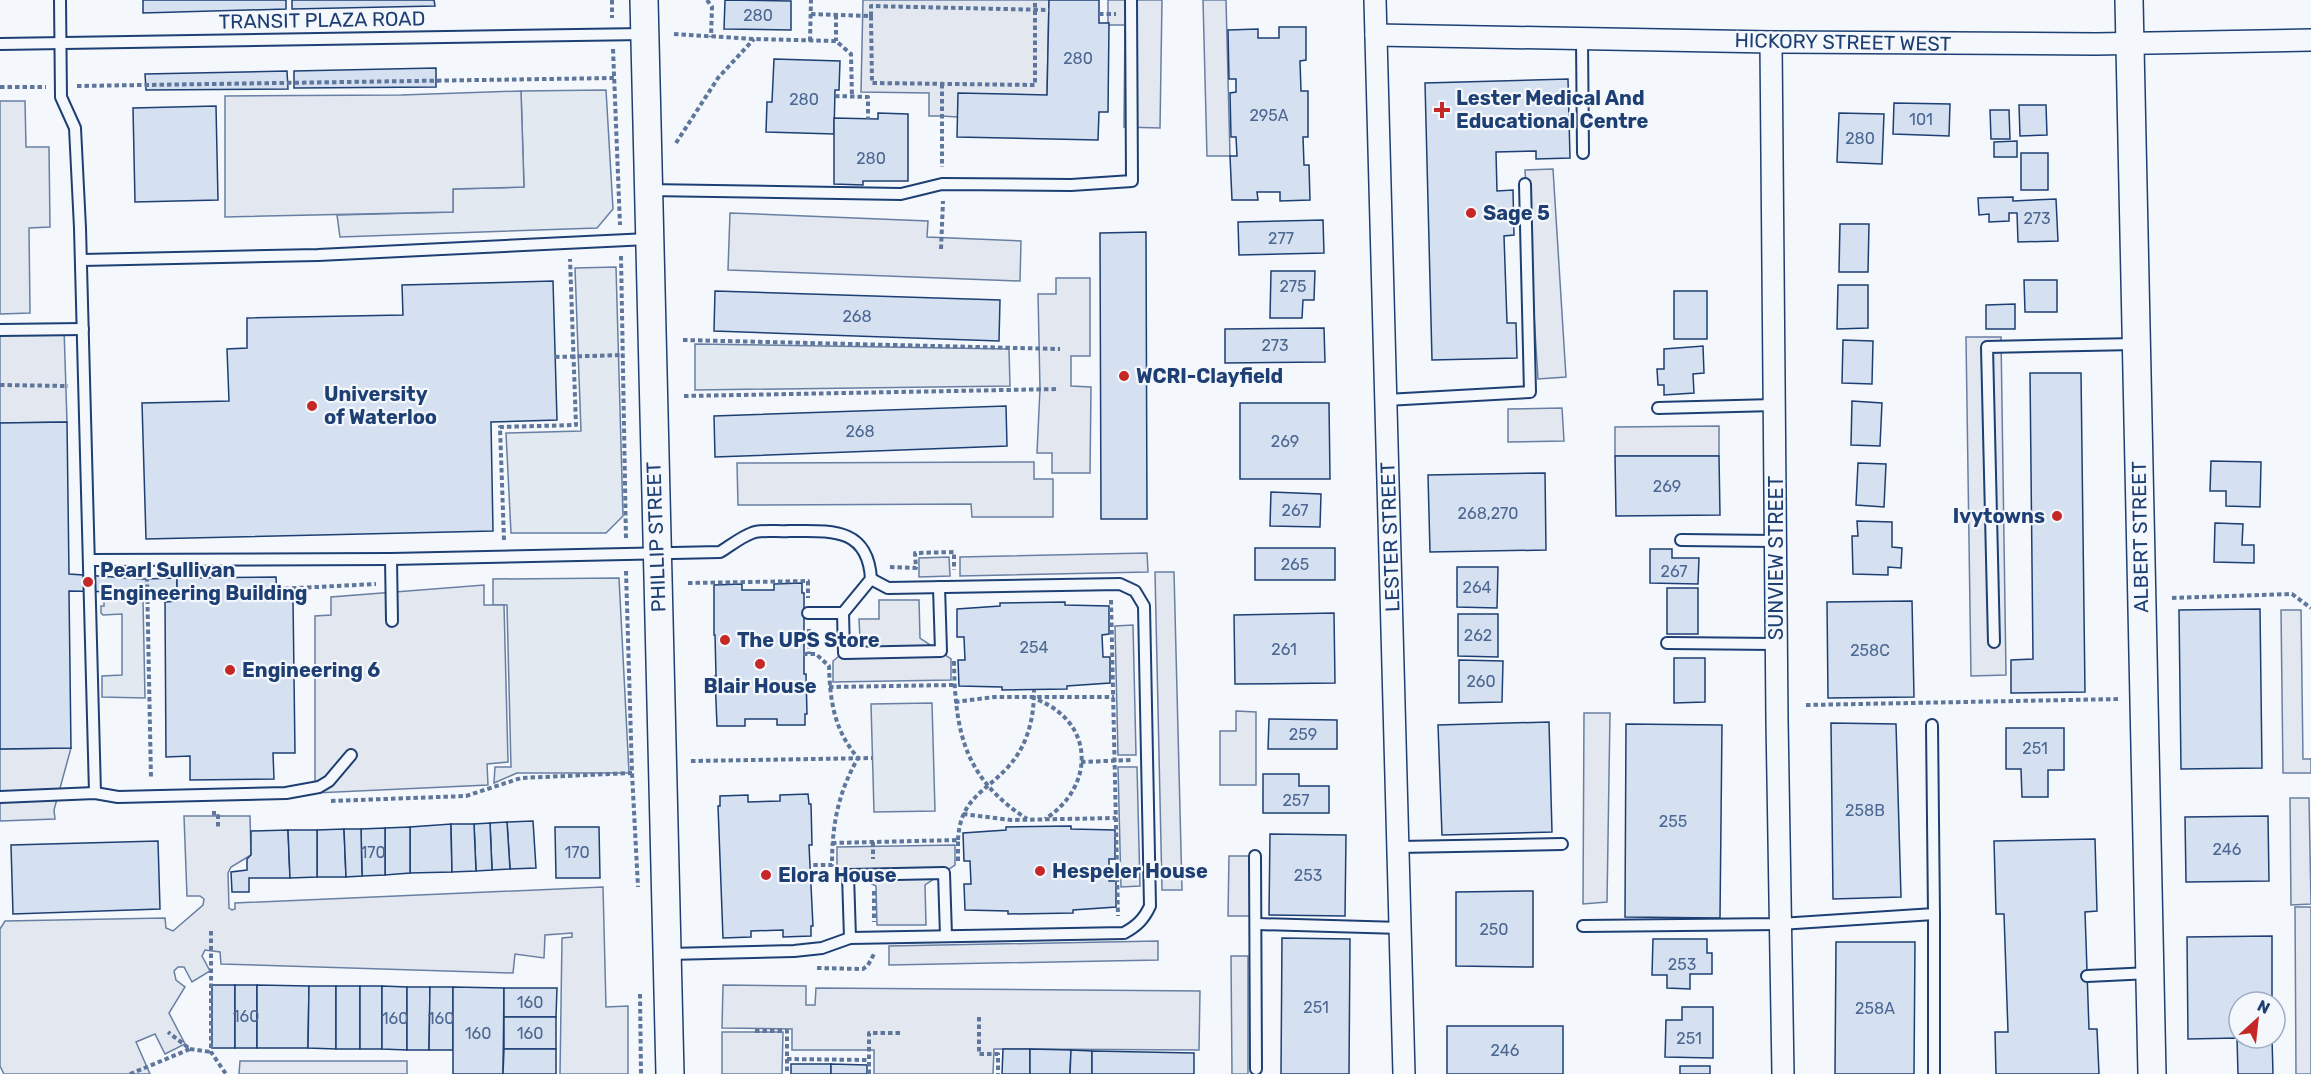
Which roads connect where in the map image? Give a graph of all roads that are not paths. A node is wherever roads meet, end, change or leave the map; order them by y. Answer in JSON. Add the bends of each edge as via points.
{"nodes":[{"id":1,"x":60,"y":0,"type":"edge"},
{"id":2,"x":644,"y":0,"type":"edge"},
{"id":3,"x":1131,"y":0,"type":"edge"},
{"id":4,"x":1375,"y":0,"type":"edge"},
{"id":5,"x":2129,"y":0,"type":"edge"},
{"id":6,"x":645,"y":34,"type":"junction"},
{"id":7,"x":1376,"y":35,"type":"junction"},
{"id":8,"x":1582,"y":39,"type":"junction"},
{"id":9,"x":2311,"y":40,"type":"edge"},
{"id":10,"x":1772,"y":42,"type":"junction"},
{"id":11,"x":61,"y":43,"type":"junction"},
{"id":12,"x":0,"y":44,"type":"edge"},
{"id":13,"x":2129,"y":44,"type":"junction"},
{"id":14,"x":1583,"y":153,"type":"dead end"},
{"id":15,"x":1525,"y":184,"type":"dead end"},
{"id":16,"x":647,"y":190,"type":"junction"},
{"id":17,"x":648,"y":239,"type":"junction"},
{"id":18,"x":82,"y":260,"type":"junction"},
{"id":19,"x":83,"y":328,"type":"junction"},
{"id":20,"x":0,"y":330,"type":"edge"},
{"id":21,"x":2136,"y":344,"type":"junction"},
{"id":22,"x":1386,"y":400,"type":"junction"},
{"id":23,"x":1774,"y":405,"type":"junction"},
{"id":24,"x":1658,"y":408,"type":"dead end"},
{"id":25,"x":1681,"y":540,"type":"dead end"},
{"id":26,"x":1775,"y":541,"type":"junction"},
{"id":27,"x":657,"y":554,"type":"junction"},
{"id":28,"x":391,"y":559,"type":"junction"},
{"id":29,"x":89,"y":560,"type":"junction"},
{"id":30,"x":871,"y":579,"type":"junction"},
{"id":31,"x":939,"y":587,"type":"junction"},
{"id":32,"x":808,"y":613,"type":"dead end"},
{"id":33,"x":843,"y":613,"type":"junction"},
{"id":34,"x":392,"y":621,"type":"dead end"},
{"id":35,"x":1994,"y":642,"type":"dead end"},
{"id":36,"x":1667,"y":643,"type":"dead end"},
{"id":37,"x":1776,"y":644,"type":"junction"},
{"id":38,"x":1932,"y":725,"type":"dead end"},
{"id":39,"x":351,"y":755,"type":"dead end"},
{"id":40,"x":95,"y":793,"type":"junction"},
{"id":41,"x":0,"y":797,"type":"edge"},
{"id":42,"x":1562,"y":844,"type":"dead end"},
{"id":43,"x":1399,"y":847,"type":"junction"},
{"id":44,"x":1256,"y":856,"type":"dead end"},
{"id":45,"x":1934,"y":914,"type":"junction"},
{"id":46,"x":1257,"y":924,"type":"junction"},
{"id":47,"x":1780,"y":924,"type":"junction"},
{"id":48,"x":1583,"y":926,"type":"dead end"},
{"id":49,"x":1401,"y":928,"type":"junction"},
{"id":50,"x":946,"y":936,"type":"junction"},
{"id":51,"x":850,"y":938,"type":"junction"},
{"id":52,"x":668,"y":954,"type":"junction"},
{"id":53,"x":2150,"y":973,"type":"junction"},
{"id":54,"x":2088,"y":976,"type":"dead end"},
{"id":55,"x":1256,"y":1068,"type":"dead end"},
{"id":56,"x":670,"y":1074,"type":"edge"},
{"id":57,"x":1404,"y":1074,"type":"edge"},
{"id":58,"x":1783,"y":1074,"type":"edge"},
{"id":59,"x":1934,"y":1074,"type":"edge"},
{"id":60,"x":2152,"y":1074,"type":"edge"}],
"edges":[{"from":1,"to":11,"type":"lane"},
{"from":2,"to":6,"type":"street","name":"PHILLIP STREET"},
{"from":3,"to":16,"type":"lane","via":[[1132,181],[1071,185],[942,184],[901,194]]},
{"from":4,"to":7,"type":"street","name":"LESTER STREET"},
{"from":5,"to":13,"type":"street","name":"ALBERT STREET"},
{"from":6,"to":11,"type":"lane","name":"TRANSIT PLAZA ROAD"},
{"from":6,"to":16,"type":"street","name":"PHILLIP STREET"},
{"from":7,"to":8,"type":"street","name":"HICKORY STREET WEST"},
{"from":7,"to":22,"type":"street","name":"LESTER STREET"},
{"from":8,"to":10,"type":"street","name":"HICKORY STREET WEST"},
{"from":8,"to":14,"type":"lane"},
{"from":9,"to":13,"type":"street","name":"HICKORY STREET WEST"},
{"from":10,"to":13,"type":"street","name":"HICKORY STREET WEST"},
{"from":10,"to":23,"type":"street","name":"SUNVIEW STREET"},
{"from":11,"to":12,"type":"lane","name":"TRANSIT PLAZA ROAD"},
{"from":11,"to":18,"type":"lane","via":[[61,97],[75,128]]},
{"from":13,"to":21,"type":"street","name":"ALBERT STREET"},
{"from":15,"to":22,"type":"lane","via":[[1530,392]]},
{"from":16,"to":17,"type":"street","name":"PHILLIP STREET"},
{"from":17,"to":18,"type":"lane","via":[[318,255]]},
{"from":17,"to":27,"type":"street","name":"PHILLIP STREET"},
{"from":18,"to":19,"type":"lane"},
{"from":19,"to":20,"type":"lane"},
{"from":19,"to":29,"type":"lane"},
{"from":21,"to":35,"type":"lane","via":[[1987,347]]},
{"from":21,"to":53,"type":"street","name":"ALBERT STREET"},
{"from":22,"to":43,"type":"street","name":"LESTER STREET"},
{"from":23,"to":24,"type":"lane"},
{"from":23,"to":26,"type":"street","name":"SUNVIEW STREET"},
{"from":25,"to":26,"type":"lane"},
{"from":26,"to":37,"type":"street","name":"SUNVIEW STREET"},
{"from":27,"to":28,"type":"lane"},
{"from":27,"to":30,"type":"lane","via":[[720,552],[753,532],[841,532],[864,550]]},
{"from":27,"to":52,"type":"street","name":"PHILLIP STREET"},
{"from":28,"to":29,"type":"lane"},
{"from":28,"to":34,"type":"lane"},
{"from":29,"to":40,"type":"lane"},
{"from":30,"to":31,"type":"lane","via":[[888,588]]},
{"from":30,"to":33,"type":"lane"},
{"from":31,"to":33,"type":"lane","via":[[940,651],[844,652]]},
{"from":31,"to":50,"type":"lane","via":[[1120,584],[1135,591],[1144,606],[1150,906],[1140,923],[1124,933]]},
{"from":32,"to":33,"type":"lane"},
{"from":36,"to":37,"type":"lane"},
{"from":37,"to":47,"type":"street","name":"SUNVIEW STREET"},
{"from":38,"to":45,"type":"lane"},
{"from":39,"to":40,"type":"lane","via":[[319,787],[273,795],[118,797]]},
{"from":40,"to":41,"type":"lane"},
{"from":42,"to":43,"type":"lane"},
{"from":43,"to":49,"type":"street","name":"LESTER STREET"},
{"from":44,"to":46,"type":"lane"},
{"from":45,"to":47,"type":"lane"},
{"from":45,"to":59,"type":"lane"},
{"from":46,"to":49,"type":"lane"},
{"from":46,"to":55,"type":"lane"},
{"from":47,"to":48,"type":"lane"},
{"from":47,"to":58,"type":"street","name":"SUNVIEW STREET"},
{"from":49,"to":57,"type":"street","name":"LESTER STREET"},
{"from":50,"to":51,"type":"lane"},
{"from":50,"to":51,"type":"lane","via":[[944,873],[848,875]]},
{"from":51,"to":52,"type":"lane","via":[[822,948],[794,951]]},
{"from":52,"to":56,"type":"street","name":"PHILLIP STREET"},
{"from":53,"to":54,"type":"lane"},
{"from":53,"to":60,"type":"street","name":"ALBERT STREET"}]}
